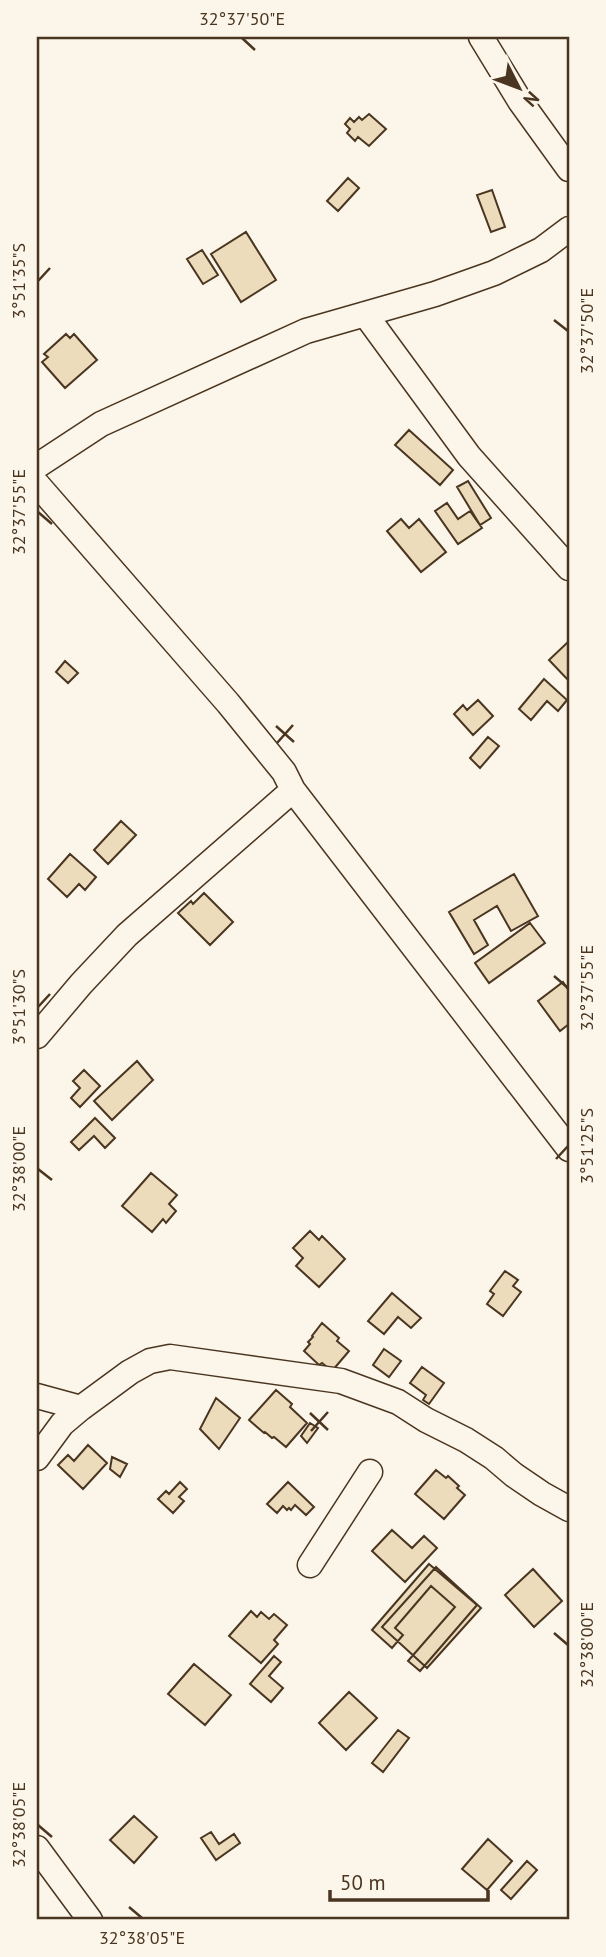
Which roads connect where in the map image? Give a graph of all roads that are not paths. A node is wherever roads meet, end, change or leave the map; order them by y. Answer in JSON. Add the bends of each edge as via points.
{"nodes":[{"id":1,"x":481,"y":37,"type":"edge"},
{"id":2,"x":569,"y":169,"type":"edge"},
{"id":3,"x":569,"y":229,"type":"edge"},
{"id":4,"x":365,"y":314,"type":"junction"},
{"id":5,"x":37,"y":466,"type":"edge"},
{"id":6,"x":37,"y":484,"type":"edge"},
{"id":7,"x":569,"y":568,"type":"edge"},
{"id":8,"x":293,"y":790,"type":"junction"},
{"id":9,"x":37,"y":1036,"type":"edge"},
{"id":10,"x":569,"y":1149,"type":"edge"},
{"id":11,"x":37,"y":1396,"type":"edge"},
{"id":12,"x":80,"y":1408,"type":"junction"},
{"id":13,"x":37,"y":1458,"type":"edge"},
{"id":14,"x":370,"y":1472,"type":"dead end"},
{"id":15,"x":569,"y":1508,"type":"edge"},
{"id":16,"x":310,"y":1565,"type":"dead end"},
{"id":17,"x":37,"y":1848,"type":"edge"},
{"id":18,"x":90,"y":1920,"type":"edge"}],
"edges":[{"from":1,"to":2,"type":"street"},
{"from":3,"to":4,"type":"street","via":[[541,250],[494,273]]},
{"from":4,"to":5,"type":"street","via":[[306,331],[102,424]]},
{"from":4,"to":7,"type":"street","via":[[469,456]]},
{"from":6,"to":8,"type":"street","via":[[228,702],[285,772]]},
{"from":8,"to":9,"type":"street","via":[[127,935]]},
{"from":8,"to":10,"type":"street"},
{"from":11,"to":12,"type":"street"},
{"from":12,"to":13,"type":"street"},
{"from":12,"to":15,"type":"street","via":[[130,1372],[170,1357],[341,1381],[398,1402],[466,1440]]},
{"from":14,"to":16,"type":"street"},
{"from":17,"to":18,"type":"street"}]}
